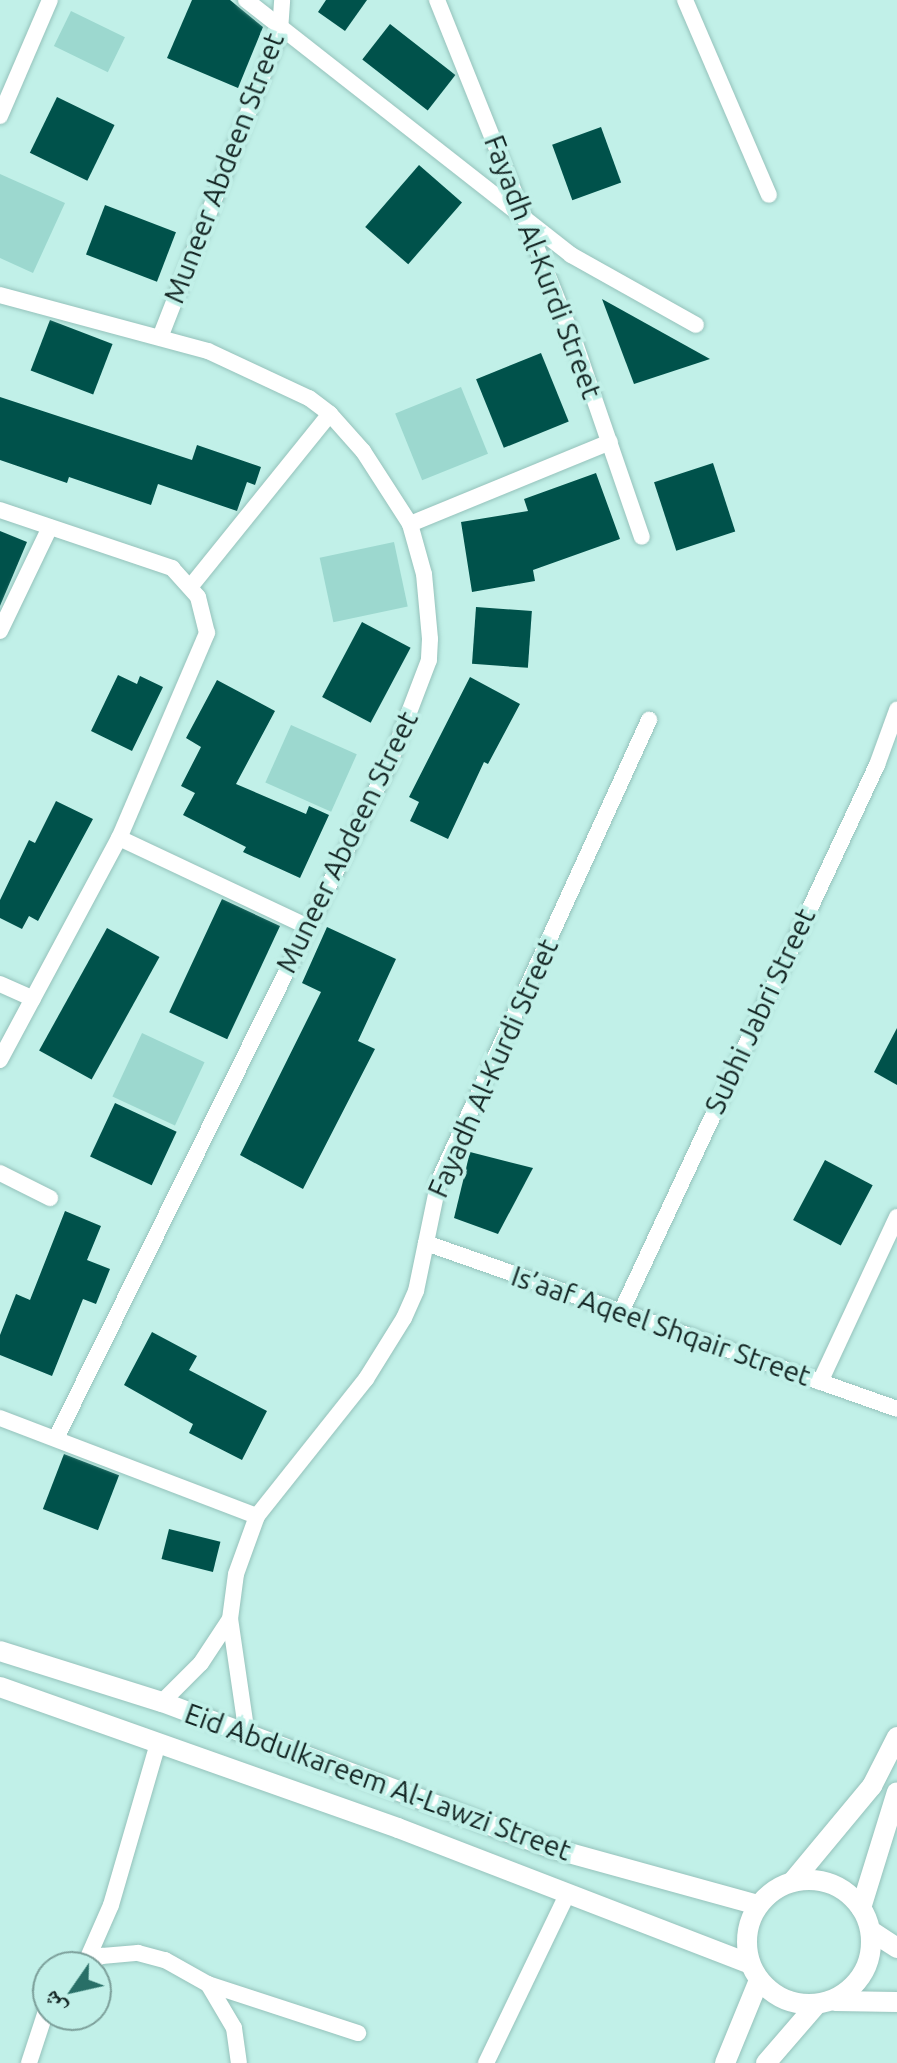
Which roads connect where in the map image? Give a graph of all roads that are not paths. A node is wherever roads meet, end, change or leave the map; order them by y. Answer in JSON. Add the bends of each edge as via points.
{"nodes":[{"id":1,"x":50,"y":0,"type":"edge"},
{"id":2,"x":246,"y":0,"type":"edge"},
{"id":3,"x":282,"y":0,"type":"edge"},
{"id":4,"x":437,"y":0,"type":"edge"},
{"id":5,"x":685,"y":0,"type":"edge"},
{"id":6,"x":280,"y":31,"type":"junction"},
{"id":7,"x":0,"y":116,"type":"edge"},
{"id":8,"x":769,"y":195,"type":"dead end"},
{"id":9,"x":519,"y":213,"type":"junction"},
{"id":10,"x":0,"y":295,"type":"edge"},
{"id":11,"x":696,"y":325,"type":"dead end"},
{"id":12,"x":161,"y":335,"type":"junction"},
{"id":13,"x":330,"y":414,"type":"junction"},
{"id":14,"x":610,"y":442,"type":"junction"},
{"id":15,"x":0,"y":510,"type":"edge"},
{"id":16,"x":410,"y":524,"type":"junction"},
{"id":17,"x":50,"y":527,"type":"junction"},
{"id":18,"x":642,"y":537,"type":"dead end"},
{"id":19,"x":191,"y":586,"type":"junction"},
{"id":20,"x":0,"y":631,"type":"edge"},
{"id":21,"x":897,"y":710,"type":"edge"},
{"id":22,"x":649,"y":720,"type":"dead end"},
{"id":23,"x":119,"y":838,"type":"junction"},
{"id":24,"x":306,"y":926,"type":"junction"},
{"id":25,"x":0,"y":984,"type":"edge"},
{"id":26,"x":33,"y":999,"type":"junction"},
{"id":27,"x":0,"y":1060,"type":"edge"},
{"id":28,"x":0,"y":1173,"type":"edge"},
{"id":29,"x":50,"y":1198,"type":"dead end"},
{"id":30,"x":897,"y":1217,"type":"edge"},
{"id":31,"x":426,"y":1243,"type":"junction"},
{"id":32,"x":621,"y":1312,"type":"junction"},
{"id":33,"x":820,"y":1382,"type":"junction"},
{"id":34,"x":897,"y":1409,"type":"edge"},
{"id":35,"x":0,"y":1418,"type":"edge"},
{"id":36,"x":56,"y":1438,"type":"junction"},
{"id":37,"x":257,"y":1516,"type":"junction"},
{"id":38,"x":230,"y":1619,"type":"junction"},
{"id":39,"x":0,"y":1651,"type":"edge"},
{"id":40,"x":0,"y":1687,"type":"edge"},
{"id":41,"x":162,"y":1702,"type":"junction"},
{"id":42,"x":247,"y":1735,"type":"junction"},
{"id":43,"x":897,"y":1737,"type":"edge"},
{"id":44,"x":158,"y":1743,"type":"junction"},
{"id":45,"x":897,"y":1792,"type":"edge"},
{"id":46,"x":793,"y":1881,"type":"junction"},
{"id":47,"x":566,"y":1897,"type":"junction"},
{"id":48,"x":758,"y":1905,"type":"junction"},
{"id":49,"x":861,"y":1908,"type":"junction"},
{"id":50,"x":871,"y":1931,"type":"junction"},
{"id":51,"x":897,"y":1948,"type":"edge"},
{"id":52,"x":89,"y":1951,"type":"edge"},
{"id":53,"x":112,"y":1958,"type":"edge"},
{"id":54,"x":754,"y":1972,"type":"junction"},
{"id":55,"x":208,"y":1984,"type":"junction"},
{"id":56,"x":897,"y":2002,"type":"edge"},
{"id":57,"x":824,"y":2003,"type":"junction"},
{"id":58,"x":39,"y":2031,"type":"edge"},
{"id":59,"x":358,"y":2033,"type":"dead end"},
{"id":60,"x":29,"y":2063,"type":"edge"},
{"id":61,"x":239,"y":2063,"type":"edge"},
{"id":62,"x":486,"y":2063,"type":"edge"},
{"id":63,"x":725,"y":2063,"type":"edge"},
{"id":64,"x":766,"y":2063,"type":"edge"}],
"edges":[{"from":1,"to":7,"type":"street"},
{"from":2,"to":6,"type":"street"},
{"from":3,"to":6,"type":"street","name":"Muneer Abdeen Street"},
{"from":4,"to":9,"type":"street","name":"Fayadh Al-Kurdi Street"},
{"from":5,"to":8,"type":"street"},
{"from":6,"to":9,"type":"street"},
{"from":6,"to":12,"type":"street","name":"Muneer Abdeen Street"},
{"from":9,"to":11,"type":"street","via":[[571,255]]},
{"from":9,"to":14,"type":"street","name":"Fayadh Al-Kurdi Street"},
{"from":10,"to":12,"type":"street","name":"Muneer Abdeen Street","via":[[123,330]]},
{"from":12,"to":13,"type":"street","name":"Muneer Abdeen Street","via":[[270,379]]},
{"from":13,"to":16,"type":"street","name":"Muneer Abdeen Street","via":[[371,463]]},
{"from":13,"to":19,"type":"street"},
{"from":14,"to":16,"type":"street"},
{"from":14,"to":18,"type":"street","name":"Fayadh Al-Kurdi Street"},
{"from":15,"to":17,"type":"street"},
{"from":16,"to":24,"type":"street","name":"Muneer Abdeen Street","via":[[424,574],[429,660],[390,762]]},
{"from":17,"to":19,"type":"street","via":[[172,568]]},
{"from":17,"to":20,"type":"street"},
{"from":19,"to":23,"type":"street","via":[[207,621],[205,648]]},
{"from":21,"to":32,"type":"street","name":"Subhi Jabri Street","via":[[877,765]]},
{"from":22,"to":31,"type":"street","name":"Fayadh Al-Kurdi Street","via":[[439,1180]]},
{"from":23,"to":24,"type":"street"},
{"from":23,"to":26,"type":"street"},
{"from":24,"to":36,"type":"street","name":"Muneer Abdeen Street"},
{"from":25,"to":26,"type":"street"},
{"from":26,"to":27,"type":"street"},
{"from":28,"to":29,"type":"street"},
{"from":30,"to":33,"type":"street"},
{"from":31,"to":32,"type":"street","name":"Is’aaf Aqeel Shqair Street"},
{"from":31,"to":37,"type":"street","name":"Fayadh Al-Kurdi Street","via":[[416,1291],[387,1350]]},
{"from":32,"to":33,"type":"street","name":"Is’aaf Aqeel Shqair Street"},
{"from":33,"to":34,"type":"street","name":"Is’aaf Aqeel Shqair Street"},
{"from":35,"to":36,"type":"street"},
{"from":36,"to":37,"type":"street"},
{"from":37,"to":38,"type":"street","name":"Fayadh Al-Kurdi Street","via":[[236,1574]]},
{"from":38,"to":41,"type":"street","name":"Fayadh Al-Kurdi Street","via":[[201,1663]]},
{"from":38,"to":42,"type":"street","name":"Fayadh Al-Kurdi Street"},
{"from":39,"to":41,"type":"street","name":"Eid Abdulkareem Al-Lawzi Street"},
{"from":40,"to":44,"type":"street","name":"Eid Abdulkareem Al-Lawzi Street"},
{"from":41,"to":42,"type":"street","name":"Eid Abdulkareem Al-Lawzi Street"},
{"from":42,"to":48,"type":"street","name":"Eid Abdulkareem Al-Lawzi Street","via":[[551,1848]]},
{"from":43,"to":46,"type":"street","via":[[872,1786]]},
{"from":44,"to":47,"type":"street","name":"Eid Abdulkareem Al-Lawzi Street","via":[[398,1828]]},
{"from":44,"to":52,"type":"street","via":[[111,1905]]},
{"from":45,"to":49,"type":"street"},
{"from":46,"to":48,"type":"street"},
{"from":46,"to":49,"type":"street","via":[[829,1883]]},
{"from":47,"to":54,"type":"street","name":"Eid Abdulkareem Al-Lawzi Street"},
{"from":47,"to":62,"type":"street"},
{"from":48,"to":54,"type":"street","via":[[746,1944]]},
{"from":49,"to":50,"type":"street"},
{"from":50,"to":51,"type":"street"},
{"from":50,"to":57,"type":"street","via":[[868,1965],[847,1993]]},
{"from":53,"to":55,"type":"street","via":[[138,1953],[165,1960]]},
{"from":54,"to":57,"type":"street","via":[[784,2000]]},
{"from":54,"to":63,"type":"street"},
{"from":55,"to":59,"type":"street"},
{"from":55,"to":61,"type":"street","via":[[234,2028]]},
{"from":56,"to":57,"type":"street"},
{"from":57,"to":64,"type":"street"},
{"from":58,"to":60,"type":"street"}]}
